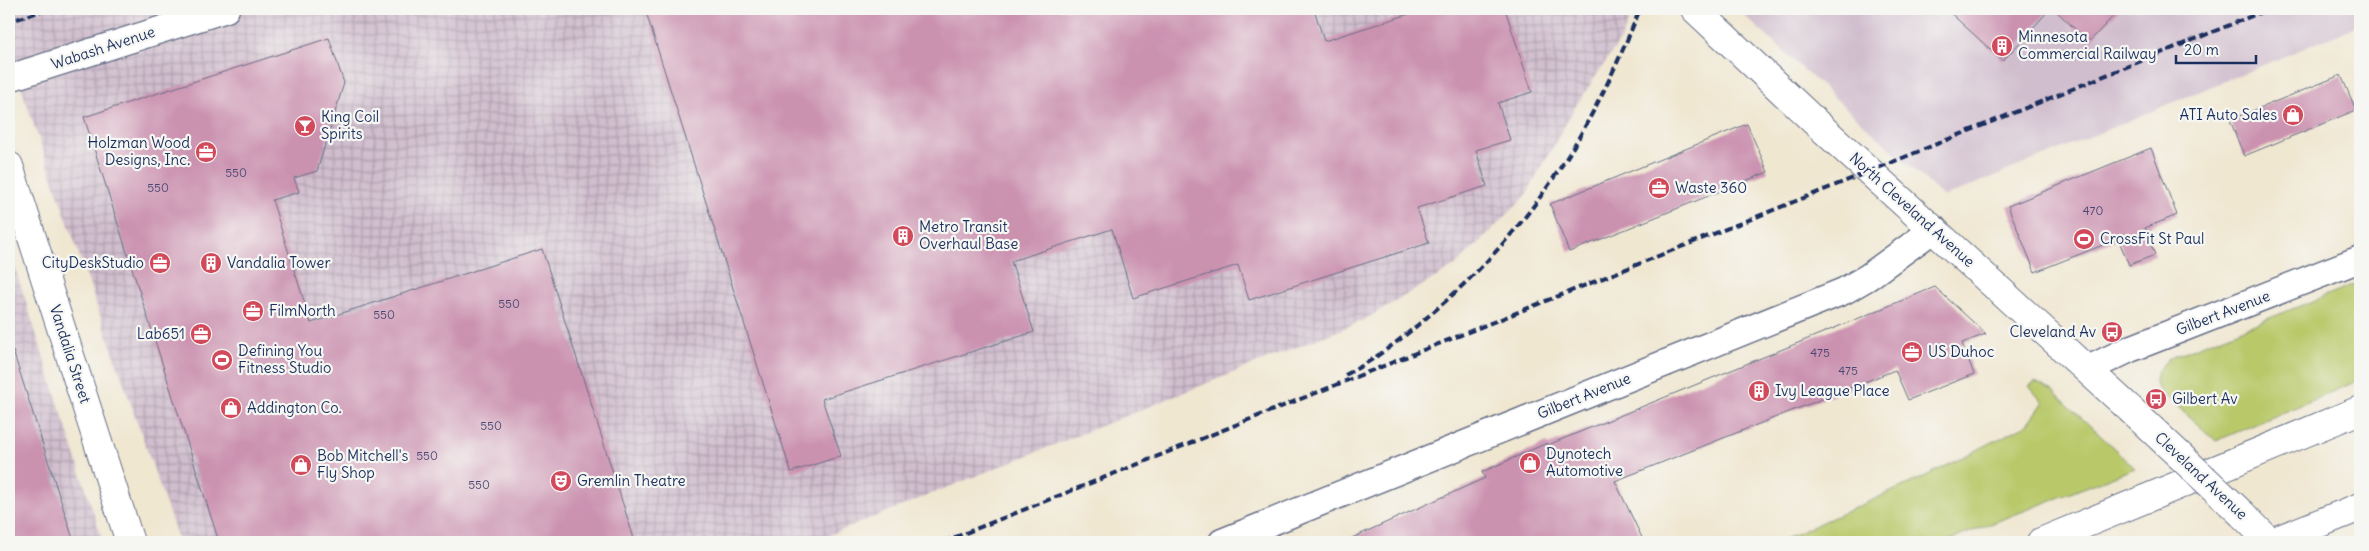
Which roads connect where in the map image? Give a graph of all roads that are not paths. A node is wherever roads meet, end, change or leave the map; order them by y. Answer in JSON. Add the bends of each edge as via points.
{"nodes":[{"id":1,"x":226,"y":9,"type":"edge"},
{"id":2,"x":1694,"y":9,"type":"edge"},
{"id":3,"x":9,"y":78,"type":"edge"},
{"id":4,"x":9,"y":166,"type":"edge"},
{"id":5,"x":1934,"y":229,"type":"junction"},
{"id":6,"x":2360,"y":259,"type":"edge"},
{"id":7,"x":2088,"y":369,"type":"junction"},
{"id":8,"x":2130,"y":409,"type":"joint"},
{"id":9,"x":2360,"y":410,"type":"edge"},
{"id":10,"x":2360,"y":507,"type":"edge"},
{"id":11,"x":130,"y":542,"type":"edge"},
{"id":12,"x":1222,"y":542,"type":"edge"},
{"id":13,"x":2041,"y":542,"type":"edge"},
{"id":14,"x":2271,"y":542,"type":"edge"}],
"edges":[{"from":1,"to":3,"type":"street","name":"Wabash Avenue"},
{"from":2,"to":5,"type":"main road","name":"North Cleveland Avenue"},
{"from":4,"to":11,"type":"main road","name":"Vandalia Street"},
{"from":5,"to":7,"type":"main road","name":"North Cleveland Avenue"},
{"from":5,"to":12,"type":"street","name":"Gilbert Avenue","via":[[1844,291]]},
{"from":6,"to":7,"type":"street","name":"Gilbert Avenue","via":[[2130,349]]},
{"from":7,"to":8,"type":"main road","name":"North Cleveland Avenue"},
{"from":8,"to":14,"type":"main road","name":"Cleveland Avenue","bridge":true},
{"from":9,"to":13,"type":"main road"},
{"from":10,"to":14,"type":"main road"}]}
